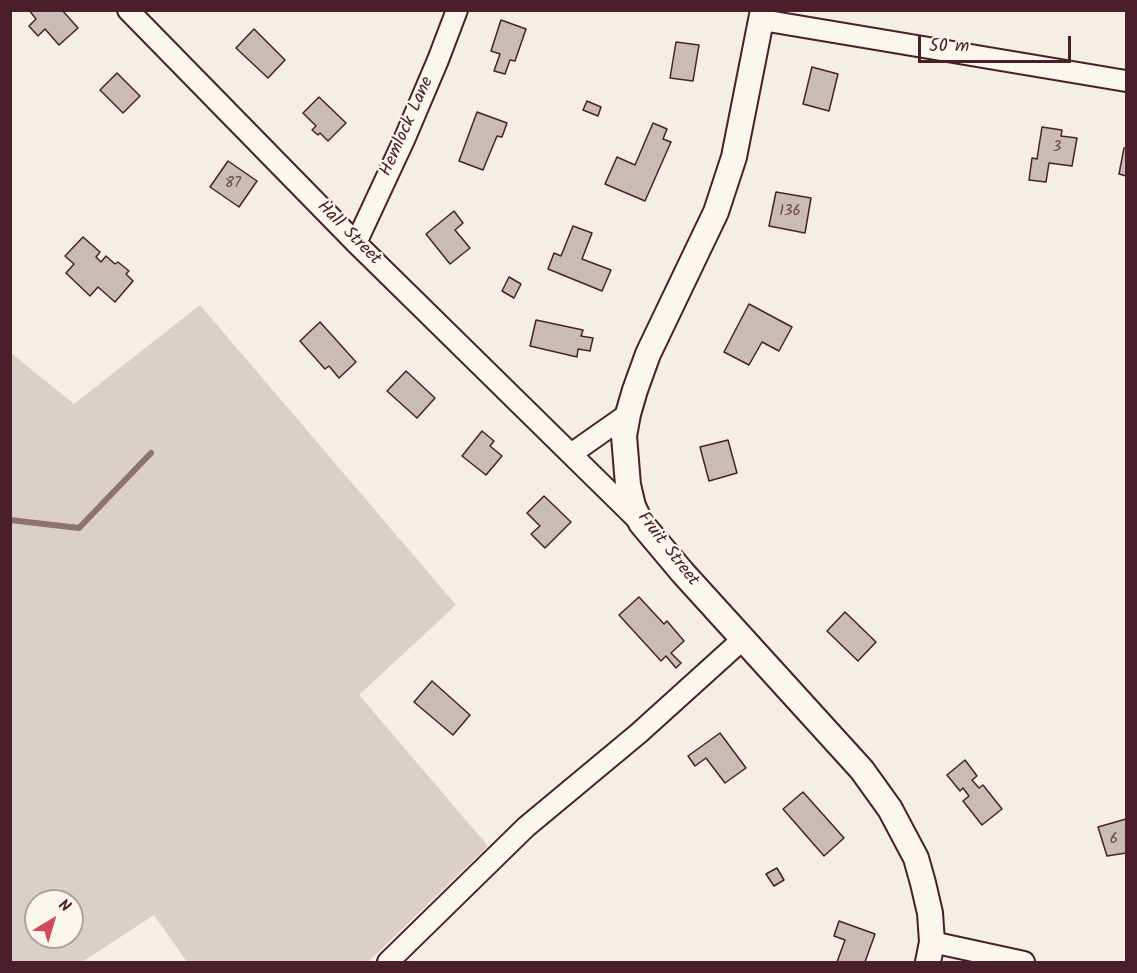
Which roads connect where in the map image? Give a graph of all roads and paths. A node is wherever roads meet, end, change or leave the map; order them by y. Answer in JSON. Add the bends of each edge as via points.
{"nodes":[{"id":1,"x":128,"y":10,"type":"edge"},
{"id":2,"x":457,"y":10,"type":"edge"},
{"id":3,"x":762,"y":15,"type":"edge"},
{"id":4,"x":1126,"y":81,"type":"edge"},
{"id":5,"x":356,"y":243,"type":"junction"},
{"id":6,"x":628,"y":414,"type":"junction"},
{"id":7,"x":571,"y":454,"type":"junction"},
{"id":8,"x":641,"y":523,"type":"junction"},
{"id":9,"x":743,"y":639,"type":"junction"},
{"id":10,"x":930,"y":952,"type":"edge"},
{"id":11,"x":388,"y":963,"type":"edge"},
{"id":12,"x":1024,"y":963,"type":"edge"}],
"edges":[{"from":1,"to":5,"type":"street","name":"Hall Street"},
{"from":2,"to":5,"type":"street","name":"Hemlock Lane"},
{"from":3,"to":4,"type":"street"},
{"from":3,"to":6,"type":"street","name":"Fruit Street","via":[[734,157],[720,201],[648,354]]},
{"from":5,"to":7,"type":"street","name":"Hall Street"},
{"from":6,"to":7,"type":"street"},
{"from":6,"to":8,"type":"street","name":"Fruit Street","via":[[624,436],[627,477]]},
{"from":7,"to":8,"type":"street","name":"Hall Street"},
{"from":8,"to":9,"type":"street","name":"Fruit Street"},
{"from":9,"to":10,"type":"street","name":"Fruit Street","via":[[862,770],[890,809],[924,883],[930,913]]},
{"from":9,"to":11,"type":"street","via":[[526,827]]},
{"from":10,"to":12,"type":"street"}]}
